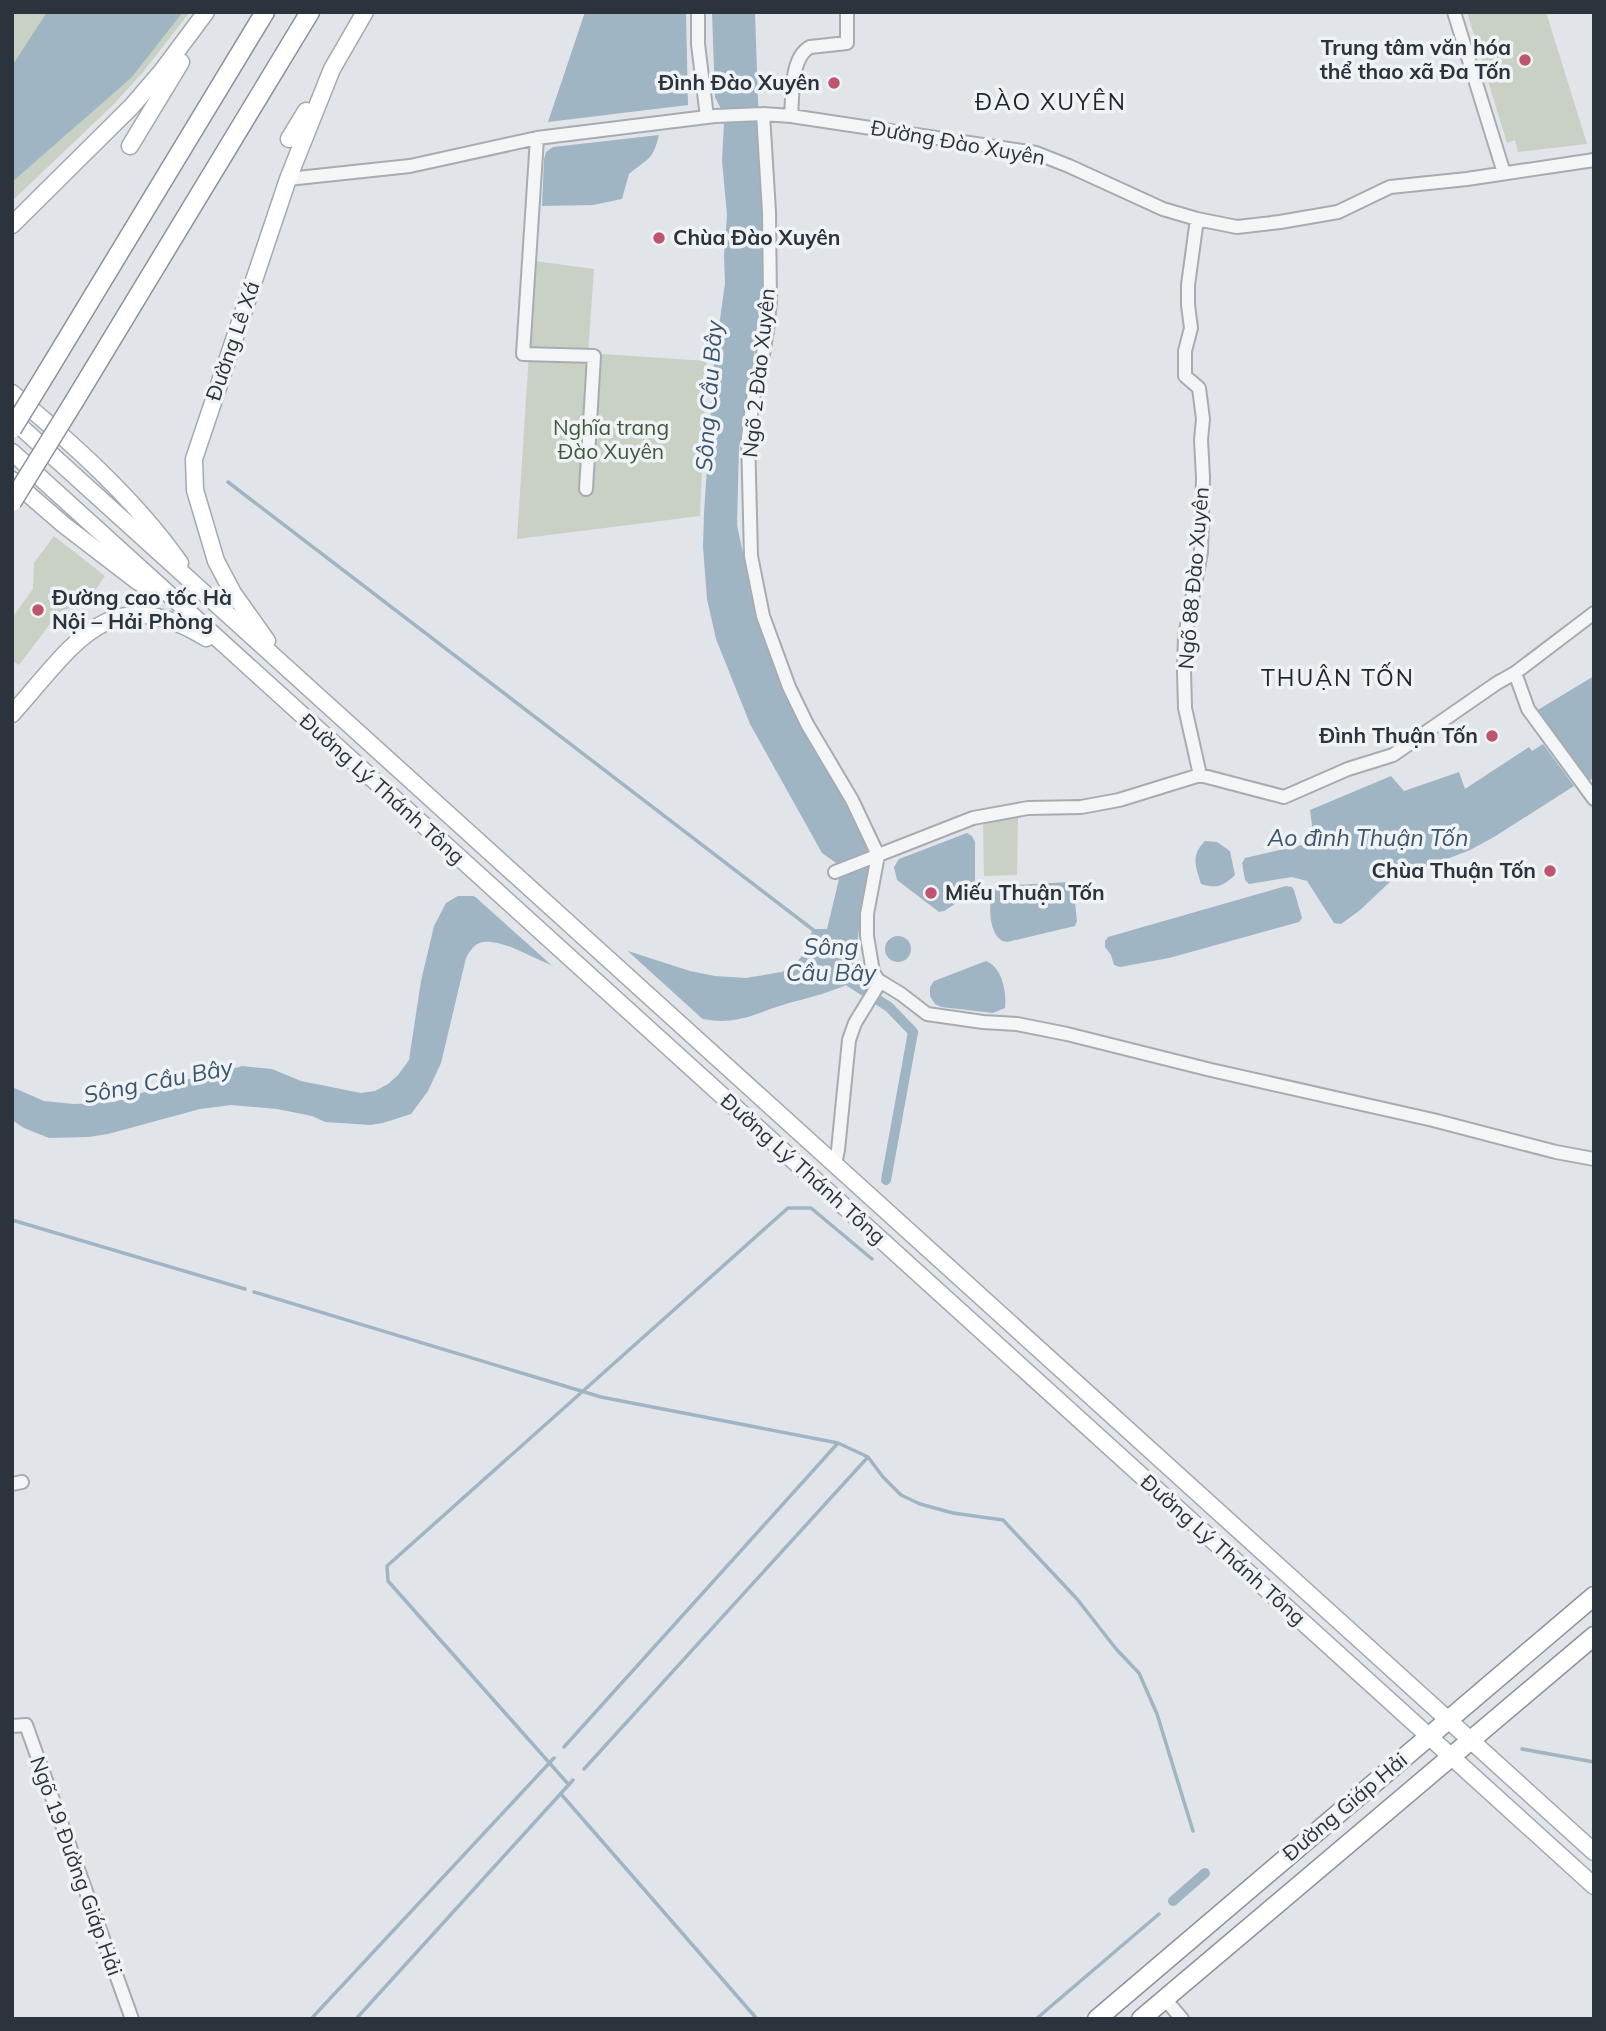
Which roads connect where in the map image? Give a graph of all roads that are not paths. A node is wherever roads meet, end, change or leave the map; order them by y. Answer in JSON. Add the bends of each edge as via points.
{"nodes":[{"id":1,"x":209,"y":12,"type":"edge"},
{"id":2,"x":265,"y":12,"type":"edge"},
{"id":3,"x":310,"y":12,"type":"edge"},
{"id":4,"x":365,"y":12,"type":"edge"},
{"id":5,"x":698,"y":12,"type":"edge"},
{"id":6,"x":847,"y":12,"type":"edge"},
{"id":7,"x":1454,"y":12,"type":"edge"},
{"id":8,"x":332,"y":69,"type":"junction"},
{"id":9,"x":763,"y":114,"type":"junction"},
{"id":10,"x":711,"y":116,"type":"junction"},
{"id":11,"x":791,"y":116,"type":"junction"},
{"id":12,"x":537,"y":138,"type":"junction"},
{"id":13,"x":289,"y":139,"type":"dead end"},
{"id":14,"x":130,"y":146,"type":"dead end"},
{"id":15,"x":1594,"y":160,"type":"edge"},
{"id":16,"x":1504,"y":173,"type":"junction"},
{"id":17,"x":288,"y":179,"type":"junction"},
{"id":18,"x":1197,"y":219,"type":"junction"},
{"id":19,"x":12,"y":225,"type":"edge"},
{"id":20,"x":12,"y":393,"type":"edge"},
{"id":21,"x":12,"y":419,"type":"edge"},
{"id":22,"x":12,"y":429,"type":"edge"},
{"id":23,"x":12,"y":452,"type":"edge"},
{"id":24,"x":12,"y":480,"type":"edge"},
{"id":25,"x":586,"y":489,"type":"dead end"},
{"id":26,"x":12,"y":502,"type":"edge"},
{"id":27,"x":192,"y":583,"type":"junction"},
{"id":28,"x":174,"y":600,"type":"junction"},
{"id":29,"x":1594,"y":613,"type":"edge"},
{"id":30,"x":285,"y":666,"type":"junction"},
{"id":31,"x":248,"y":667,"type":"junction"},
{"id":32,"x":1515,"y":673,"type":"junction"},
{"id":33,"x":12,"y":715,"type":"edge"},
{"id":34,"x":357,"y":732,"type":"junction"},
{"id":35,"x":341,"y":751,"type":"junction"},
{"id":36,"x":1200,"y":775,"type":"junction"},
{"id":37,"x":1592,"y":792,"type":"edge"},
{"id":38,"x":875,"y":856,"type":"junction"},
{"id":39,"x":835,"y":872,"type":"dead end"},
{"id":40,"x":878,"y":986,"type":"junction"},
{"id":41,"x":1594,"y":1159,"type":"edge"},
{"id":42,"x":835,"y":1164,"type":"junction"},
{"id":43,"x":857,"y":1184,"type":"junction"},
{"id":44,"x":840,"y":1203,"type":"junction"},
{"id":45,"x":1594,"y":1596,"type":"edge"},
{"id":46,"x":1594,"y":1636,"type":"edge"},
{"id":47,"x":1448,"y":1720,"type":"junction"},
{"id":48,"x":12,"y":1726,"type":"edge"},
{"id":49,"x":1428,"y":1736,"type":"junction"},
{"id":50,"x":1471,"y":1741,"type":"junction"},
{"id":51,"x":1452,"y":1757,"type":"junction"},
{"id":52,"x":1594,"y":1852,"type":"edge"},
{"id":53,"x":1594,"y":1886,"type":"edge"},
{"id":54,"x":1123,"y":1997,"type":"junction"},
{"id":55,"x":1166,"y":1999,"type":"junction"},
{"id":56,"x":132,"y":2019,"type":"edge"},
{"id":57,"x":1097,"y":2019,"type":"edge"},
{"id":58,"x":1141,"y":2019,"type":"edge"},
{"id":59,"x":1182,"y":2019,"type":"edge"}],
"edges":[{"from":1,"to":14,"type":"main road"},
{"from":1,"to":19,"type":"main road","via":[[132,106]]},
{"from":2,"to":22,"type":"highway","bridge":true},
{"from":3,"to":26,"type":"highway","bridge":true},
{"from":4,"to":8,"type":"main road","name":"Đường Lê Xá"},
{"from":5,"to":10,"type":"street","via":[[698,44]]},
{"from":6,"to":11,"type":"street","via":[[847,43],[810,47],[799,57]]},
{"from":7,"to":16,"type":"street"},
{"from":8,"to":13,"type":"main road"},
{"from":8,"to":17,"type":"main road","name":"Đường Lê Xá"},
{"from":9,"to":10,"type":"street","name":"Đường Đào Xuyên"},
{"from":9,"to":11,"type":"street","name":"Đường Đào Xuyên"},
{"from":9,"to":38,"type":"street","name":"Ngõ 2 Đào Xuyên","via":[[770,301],[748,436],[751,556],[763,616],[789,687],[852,800]]},
{"from":10,"to":12,"type":"street"},
{"from":11,"to":18,"type":"street","name":"Đường Đào Xuyên","via":[[1036,153],[1163,209]]},
{"from":12,"to":17,"type":"street","via":[[410,166]]},
{"from":12,"to":25,"type":"street","via":[[523,354],[594,356]]},
{"from":15,"to":16,"type":"street","name":"Đường Đào Xuyên"},
{"from":16,"to":18,"type":"street","name":"Đường Đào Xuyên","via":[[1390,187],[1338,212],[1272,223],[1237,227]]},
{"from":17,"to":30,"type":"main road","name":"Đường Lê Xá","via":[[193,470],[197,500],[221,570]]},
{"from":18,"to":36,"type":"street","name":"Ngõ 88 Đào Xuyên","via":[[1188,285],[1191,328],[1185,376],[1199,388],[1203,419],[1202,508],[1184,671],[1185,708]]},
{"from":20,"to":27,"type":"main road","via":[[124,496],[168,545]]},
{"from":21,"to":27,"type":"main road","name":"Đường Lý Thánh Tông"},
{"from":23,"to":28,"type":"main road","name":"Đường Lý Thánh Tông"},
{"from":24,"to":28,"type":"main road","via":[[137,581]]},
{"from":27,"to":30,"type":"main road","name":"Đường Lý Thánh Tông"},
{"from":28,"to":31,"type":"main road","name":"Đường Lý Thánh Tông"},
{"from":29,"to":32,"type":"street"},
{"from":30,"to":34,"type":"main road","name":"Đường Lý Thánh Tông"},
{"from":31,"to":33,"type":"main road","via":[[173,621],[148,614],[122,615],[84,635]]},
{"from":31,"to":35,"type":"main road","name":"Đường Lý Thánh Tông"},
{"from":32,"to":36,"type":"street","via":[[1393,755],[1284,797]]},
{"from":32,"to":37,"type":"street","via":[[1528,709]]},
{"from":34,"to":35,"type":"main road"},
{"from":34,"to":42,"type":"main road","name":"Đường Lý Thánh Tông"},
{"from":35,"to":44,"type":"main road","name":"Đường Lý Thánh Tông"},
{"from":36,"to":38,"type":"street","via":[[1081,807],[990,813]]},
{"from":38,"to":39,"type":"street"},
{"from":38,"to":40,"type":"street","via":[[866,936]]},
{"from":40,"to":41,"type":"street","via":[[901,994],[927,1014],[1068,1034]]},
{"from":40,"to":42,"type":"street","via":[[849,1040]]},
{"from":42,"to":43,"type":"main road","name":"Đường Lý Thánh Tông"},
{"from":43,"to":44,"type":"main road"},
{"from":43,"to":47,"type":"main road","name":"Đường Lý Thánh Tông"},
{"from":44,"to":49,"type":"main road","name":"Đường Lý Thánh Tông"},
{"from":45,"to":47,"type":"highway","name":"Đường Giáp Hải"},
{"from":46,"to":50,"type":"highway","name":"Đường Giáp Hải"},
{"from":47,"to":49,"type":"highway","name":"Đường Giáp Hải"},
{"from":47,"to":50,"type":"main road","name":"Đường Lý Thánh Tông"},
{"from":48,"to":56,"type":"street","name":"Ngõ 19 Đường Giáp Hải","via":[[26,1725]]},
{"from":49,"to":51,"type":"main road","name":"Đường Lý Thánh Tông"},
{"from":49,"to":54,"type":"highway","name":"Đường Giáp Hải"},
{"from":50,"to":51,"type":"highway","name":"Đường Giáp Hải"},
{"from":50,"to":52,"type":"main road","name":"Đường Lý Thánh Tông"},
{"from":51,"to":53,"type":"main road","name":"Đường Lý Thánh Tông"},
{"from":51,"to":55,"type":"highway","name":"Đường Giáp Hải"},
{"from":54,"to":57,"type":"highway","name":"Đường Giáp Hải"},
{"from":54,"to":58,"type":"highway"},
{"from":55,"to":58,"type":"highway","name":"Đường Giáp Hải"},
{"from":55,"to":59,"type":"street"}]}
